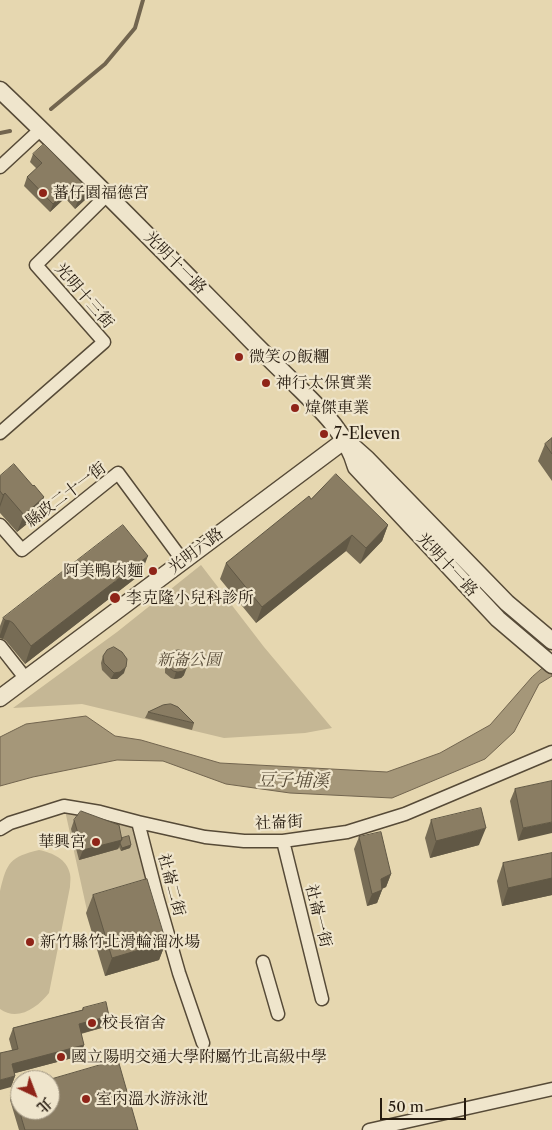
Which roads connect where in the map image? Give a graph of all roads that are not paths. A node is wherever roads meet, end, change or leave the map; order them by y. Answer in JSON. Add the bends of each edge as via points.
{"nodes":[{"id":1,"x":0,"y":90,"type":"edge"},
{"id":2,"x":41,"y":129,"type":"junction"},
{"id":3,"x":0,"y":167,"type":"edge"},
{"id":4,"x":107,"y":195,"type":"junction"},
{"id":5,"x":0,"y":433,"type":"edge"},
{"id":6,"x":345,"y":440,"type":"junction"},
{"id":7,"x":0,"y":525,"type":"edge"},
{"id":8,"x":183,"y":561,"type":"junction"},
{"id":9,"x":552,"y":640,"type":"edge"},
{"id":10,"x":0,"y":646,"type":"edge"},
{"id":11,"x":552,"y":665,"type":"edge"},
{"id":12,"x":26,"y":679,"type":"junction"},
{"id":13,"x":0,"y":698,"type":"edge"},
{"id":14,"x":552,"y":752,"type":"edge"},
{"id":15,"x":138,"y":822,"type":"junction"},
{"id":16,"x":0,"y":829,"type":"edge"},
{"id":17,"x":283,"y":841,"type":"junction"},
{"id":18,"x":263,"y":962,"type":"dead end"},
{"id":19,"x":322,"y":999,"type":"dead end"},
{"id":20,"x":278,"y":1014,"type":"dead end"},
{"id":21,"x":203,"y":1043,"type":"dead end"},
{"id":22,"x":552,"y":1089,"type":"edge"},
{"id":23,"x":369,"y":1130,"type":"edge"}],
"edges":[{"from":1,"to":2,"type":"street","name":"光明十一路"},
{"from":2,"to":3,"type":"street"},
{"from":2,"to":4,"type":"street","name":"光明十一路"},
{"from":4,"to":5,"type":"street","name":"光明十三街","via":[[36,265],[104,342]]},
{"from":4,"to":6,"type":"street","name":"光明十一路","via":[[322,410]]},
{"from":6,"to":8,"type":"street","name":"光明六路"},
{"from":6,"to":9,"type":"street","name":"光明十一路","via":[[367,458],[507,602]]},
{"from":6,"to":11,"type":"street","name":"光明十一路","via":[[356,467],[498,619]]},
{"from":7,"to":8,"type":"street","name":"縣政二十一街","via":[[22,550],[118,472]]},
{"from":8,"to":12,"type":"street","name":"光明六路"},
{"from":10,"to":12,"type":"street"},
{"from":12,"to":13,"type":"street","name":"光明六路"},
{"from":14,"to":17,"type":"street","name":"社崙街","via":[[405,814],[347,832]]},
{"from":15,"to":16,"type":"street","name":"社崙街","via":[[64,806]]},
{"from":15,"to":17,"type":"street","name":"社崙街","via":[[205,837]]},
{"from":15,"to":21,"type":"street","name":"社崙二街","via":[[179,973]]},
{"from":17,"to":19,"type":"street","name":"社崙一街"},
{"from":18,"to":20,"type":"street"},
{"from":22,"to":23,"type":"street"}]}
